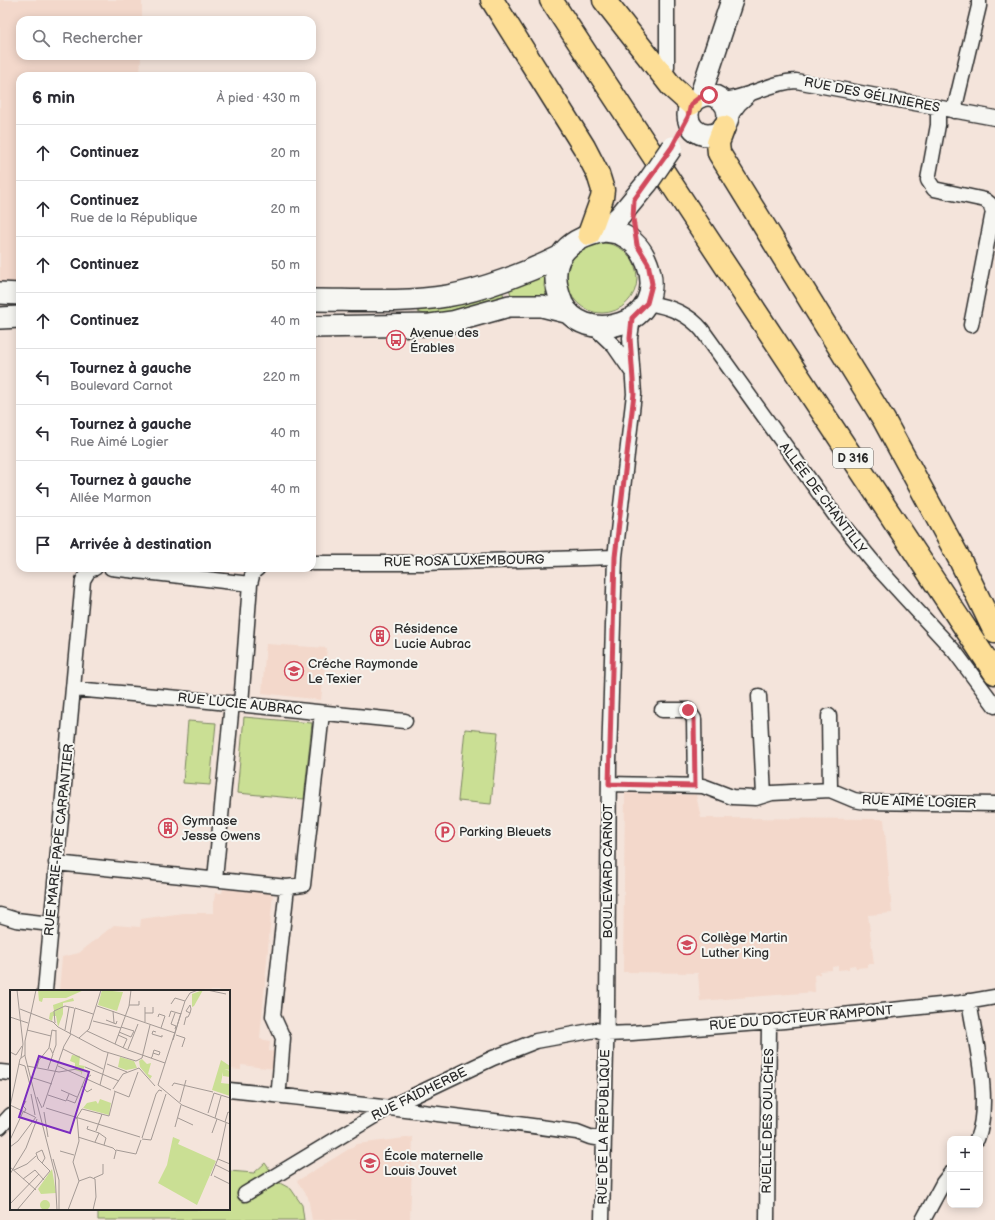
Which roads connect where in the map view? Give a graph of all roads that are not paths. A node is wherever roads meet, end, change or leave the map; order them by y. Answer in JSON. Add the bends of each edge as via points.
{"nodes":[{"id":1,"x":492,"y":0,"type":"edge"},
{"id":2,"x":604,"y":0,"type":"edge"},
{"id":3,"x":666,"y":0,"type":"edge"},
{"id":4,"x":732,"y":0,"type":"edge"},
{"id":5,"x":979,"y":0,"type":"edge"},
{"id":6,"x":556,"y":7,"type":"edge"},
{"id":7,"x":667,"y":67,"type":"dead end"},
{"id":8,"x":750,"y":94,"type":"junction"},
{"id":9,"x":703,"y":98,"type":"junction"},
{"id":10,"x":938,"y":108,"type":"junction"},
{"id":11,"x":954,"y":111,"type":"junction"},
{"id":12,"x":995,"y":118,"type":"edge"},
{"id":13,"x":726,"y":123,"type":"junction"},
{"id":14,"x":700,"y":134,"type":"junction"},
{"id":15,"x":672,"y":147,"type":"junction"},
{"id":16,"x":634,"y":200,"type":"junction"},
{"id":17,"x":597,"y":232,"type":"junction"},
{"id":18,"x":637,"y":245,"type":"junction"},
{"id":19,"x":559,"y":257,"type":"junction"},
{"id":20,"x":0,"y":293,"type":"edge"},
{"id":21,"x":16,"y":294,"type":"edge"},
{"id":22,"x":316,"y":300,"type":"edge"},
{"id":23,"x":0,"y":303,"type":"edge"},
{"id":24,"x":16,"y":303,"type":"edge"},
{"id":25,"x":647,"y":303,"type":"junction"},
{"id":26,"x":566,"y":312,"type":"junction"},
{"id":27,"x":16,"y":317,"type":"edge"},
{"id":28,"x":0,"y":318,"type":"edge"},
{"id":29,"x":632,"y":318,"type":"junction"},
{"id":30,"x":971,"y":326,"type":"dead end"},
{"id":31,"x":16,"y":327,"type":"edge"},
{"id":32,"x":316,"y":327,"type":"edge"},
{"id":33,"x":594,"y":327,"type":"junction"},
{"id":34,"x":0,"y":328,"type":"edge"},
{"id":35,"x":632,"y":372,"type":"junction"},
{"id":36,"x":615,"y":557,"type":"junction"},
{"id":37,"x":316,"y":563,"type":"edge"},
{"id":38,"x":88,"y":572,"type":"edge"},
{"id":39,"x":146,"y":572,"type":"edge"},
{"id":40,"x":253,"y":572,"type":"edge"},
{"id":41,"x":250,"y":584,"type":"junction"},
{"id":42,"x":995,"y":632,"type":"edge"},
{"id":43,"x":995,"y":673,"type":"edge"},
{"id":44,"x":74,"y":689,"type":"junction"},
{"id":45,"x":759,"y":696,"type":"dead end"},
{"id":46,"x":236,"y":704,"type":"junction"},
{"id":47,"x":995,"y":706,"type":"edge"},
{"id":48,"x":662,"y":710,"type":"dead end"},
{"id":49,"x":322,"y":713,"type":"junction"},
{"id":50,"x":829,"y":716,"type":"dead end"},
{"id":51,"x":405,"y":721,"type":"dead end"},
{"id":52,"x":609,"y":784,"type":"junction"},
{"id":53,"x":695,"y":786,"type":"junction"},
{"id":54,"x":830,"y":790,"type":"junction"},
{"id":55,"x":764,"y":795,"type":"junction"},
{"id":56,"x":995,"y":804,"type":"edge"},
{"id":57,"x":56,"y":863,"type":"junction"},
{"id":58,"x":215,"y":879,"type":"junction"},
{"id":59,"x":287,"y":887,"type":"junction"},
{"id":60,"x":0,"y":915,"type":"edge"},
{"id":61,"x":51,"y":924,"type":"junction"},
{"id":62,"x":45,"y":990,"type":"edge"},
{"id":63,"x":995,"y":997,"type":"edge"},
{"id":64,"x":969,"y":1001,"type":"junction"},
{"id":65,"x":769,"y":1022,"type":"junction"},
{"id":66,"x":606,"y":1034,"type":"junction"},
{"id":67,"x":279,"y":1088,"type":"dead end"},
{"id":68,"x":230,"y":1090,"type":"edge"},
{"id":69,"x":386,"y":1109,"type":"junction"},
{"id":70,"x":978,"y":1136,"type":"edge"},
{"id":71,"x":603,"y":1139,"type":"junction"},
{"id":72,"x":947,"y":1178,"type":"edge"},
{"id":73,"x":246,"y":1194,"type":"dead end"},
{"id":74,"x":602,"y":1220,"type":"edge"},
{"id":75,"x":767,"y":1220,"type":"edge"},
{"id":76,"x":923,"y":1220,"type":"edge"}],
"edges":[{"from":1,"to":17,"type":"main road","via":[[584,147],[598,174],[602,198]]},
{"from":2,"to":9,"type":"main road","via":[[667,81]]},
{"from":3,"to":7,"type":"street"},
{"from":4,"to":9,"type":"main road"},
{"from":5,"to":11,"type":"street"},
{"from":6,"to":43,"type":"main road","number":"D 316"},
{"from":8,"to":9,"type":"street","name":"RUE DES GÉLINIERES"},
{"from":8,"to":10,"type":"street","name":"RUE DES GÉLINIERES","via":[[783,82],[796,81]]},
{"from":8,"to":13,"type":"street","name":"RUE DES GÉLINIERES","via":[[739,104]]},
{"from":9,"to":13,"type":"main road","via":[[727,108]]},
{"from":9,"to":14,"type":"main road","via":[[690,125]]},
{"from":9,"to":15,"type":"main road"},
{"from":10,"to":11,"type":"street","name":"RUE DES GÉLINIERES"},
{"from":10,"to":30,"type":"street","via":[[938,125],[929,174],[930,185],[934,190],[985,200],[993,212]]},
{"from":11,"to":12,"type":"street","name":"RUE DES GÉLINIERES"},
{"from":13,"to":14,"type":"main road","via":[[714,135]]},
{"from":13,"to":42,"type":"main road","via":[[718,142],[719,153],[884,420],[956,553]]},
{"from":14,"to":15,"type":"main road"},
{"from":15,"to":16,"type":"main road","bridge":true},
{"from":16,"to":17,"type":"main road","via":[[620,216]]},
{"from":16,"to":18,"type":"main road","via":[[633,219]]},
{"from":17,"to":18,"type":"main road","via":[[622,235]]},
{"from":17,"to":19,"type":"main road","via":[[572,242]]},
{"from":18,"to":25,"type":"main road","via":[[648,263],[652,284]]},
{"from":19,"to":22,"type":"main road","via":[[475,289],[447,296],[426,299]]},
{"from":19,"to":26,"type":"main road","via":[[556,276],[559,295]]},
{"from":20,"to":21,"type":"main road"},
{"from":23,"to":24,"type":"main road"},
{"from":25,"to":29,"type":"main road"},
{"from":25,"to":47,"type":"street","name":"ALLÉE DE CHANTILLY","via":[[679,312],[696,323],[837,518],[878,568],[955,652]]},
{"from":26,"to":32,"type":"main road","via":[[542,306],[509,306],[452,322],[430,325]]},
{"from":26,"to":33,"type":"main road"},
{"from":27,"to":28,"type":"main road"},
{"from":29,"to":33,"type":"main road","via":[[616,325]]},
{"from":29,"to":35,"type":"street","name":"BOULEVARD CARNOT"},
{"from":31,"to":34,"type":"main road"},
{"from":33,"to":35,"type":"street","name":"BOULEVARD CARNOT","via":[[614,346]]},
{"from":35,"to":36,"type":"street","name":"BOULEVARD CARNOT","via":[[634,394]]},
{"from":36,"to":37,"type":"street","name":"RUE ROSA LUXEMBOURG","via":[[424,563]]},
{"from":36,"to":52,"type":"street","name":"BOULEVARD CARNOT"},
{"from":38,"to":44,"type":"street","name":"RUE MARIE-PAPE CARPANTIER","via":[[83,580]]},
{"from":39,"to":41,"type":"street"},
{"from":40,"to":41,"type":"street"},
{"from":41,"to":46,"type":"street"},
{"from":44,"to":46,"type":"street","name":"RUE LUCIE AUBRAC"},
{"from":44,"to":57,"type":"street","name":"RUE MARIE-PAPE CARPANTIER"},
{"from":45,"to":55,"type":"street"},
{"from":46,"to":49,"type":"street","name":"RUE LUCIE AUBRAC"},
{"from":46,"to":58,"type":"street"},
{"from":48,"to":53,"type":"street","via":[[688,710],[694,719]]},
{"from":49,"to":51,"type":"street","name":"RUE LUCIE AUBRAC"},
{"from":49,"to":59,"type":"street","via":[[303,885]]},
{"from":50,"to":54,"type":"street"},
{"from":52,"to":53,"type":"street","name":"RUE AIMÉ LOGIER"},
{"from":52,"to":66,"type":"street","name":"BOULEVARD CARNOT"},
{"from":53,"to":55,"type":"street","name":"RUE AIMÉ LOGIER","via":[[703,786],[732,797],[756,798]]},
{"from":54,"to":55,"type":"street","name":"RUE AIMÉ LOGIER"},
{"from":54,"to":56,"type":"street","name":"RUE AIMÉ LOGIER","via":[[865,802]]},
{"from":57,"to":58,"type":"street"},
{"from":57,"to":61,"type":"street","name":"RUE MARIE-PAPE CARPANTIER"},
{"from":58,"to":59,"type":"street"},
{"from":59,"to":67,"type":"street","via":[[273,1016],[283,1038]]},
{"from":60,"to":61,"type":"street","via":[[16,920]]},
{"from":61,"to":62,"type":"street","name":"RUE MARIE-PAPE CARPANTIER"},
{"from":63,"to":64,"type":"street","name":"RUE DU DOCTEUR RAMPONT"},
{"from":64,"to":65,"type":"street","name":"RUE DU DOCTEUR RAMPONT"},
{"from":64,"to":70,"type":"street","via":[[983,1094],[982,1118]]},
{"from":65,"to":66,"type":"street","name":"RUE DU DOCTEUR RAMPONT"},
{"from":65,"to":75,"type":"street","name":"RUELLE DES OULCHES"},
{"from":66,"to":69,"type":"street","name":"RUE FAIDHERBE","via":[[596,1030],[536,1041],[493,1058]]},
{"from":66,"to":71,"type":"street","name":"RUE DE LA RÉPUBLIQUE"},
{"from":68,"to":69,"type":"street"},
{"from":69,"to":71,"type":"street","via":[[445,1113],[569,1131]]},
{"from":69,"to":73,"type":"street","name":"RUE FAIDHERBE"},
{"from":71,"to":74,"type":"street","name":"RUE DE LA RÉPUBLIQUE"},
{"from":72,"to":76,"type":"street"}]}
